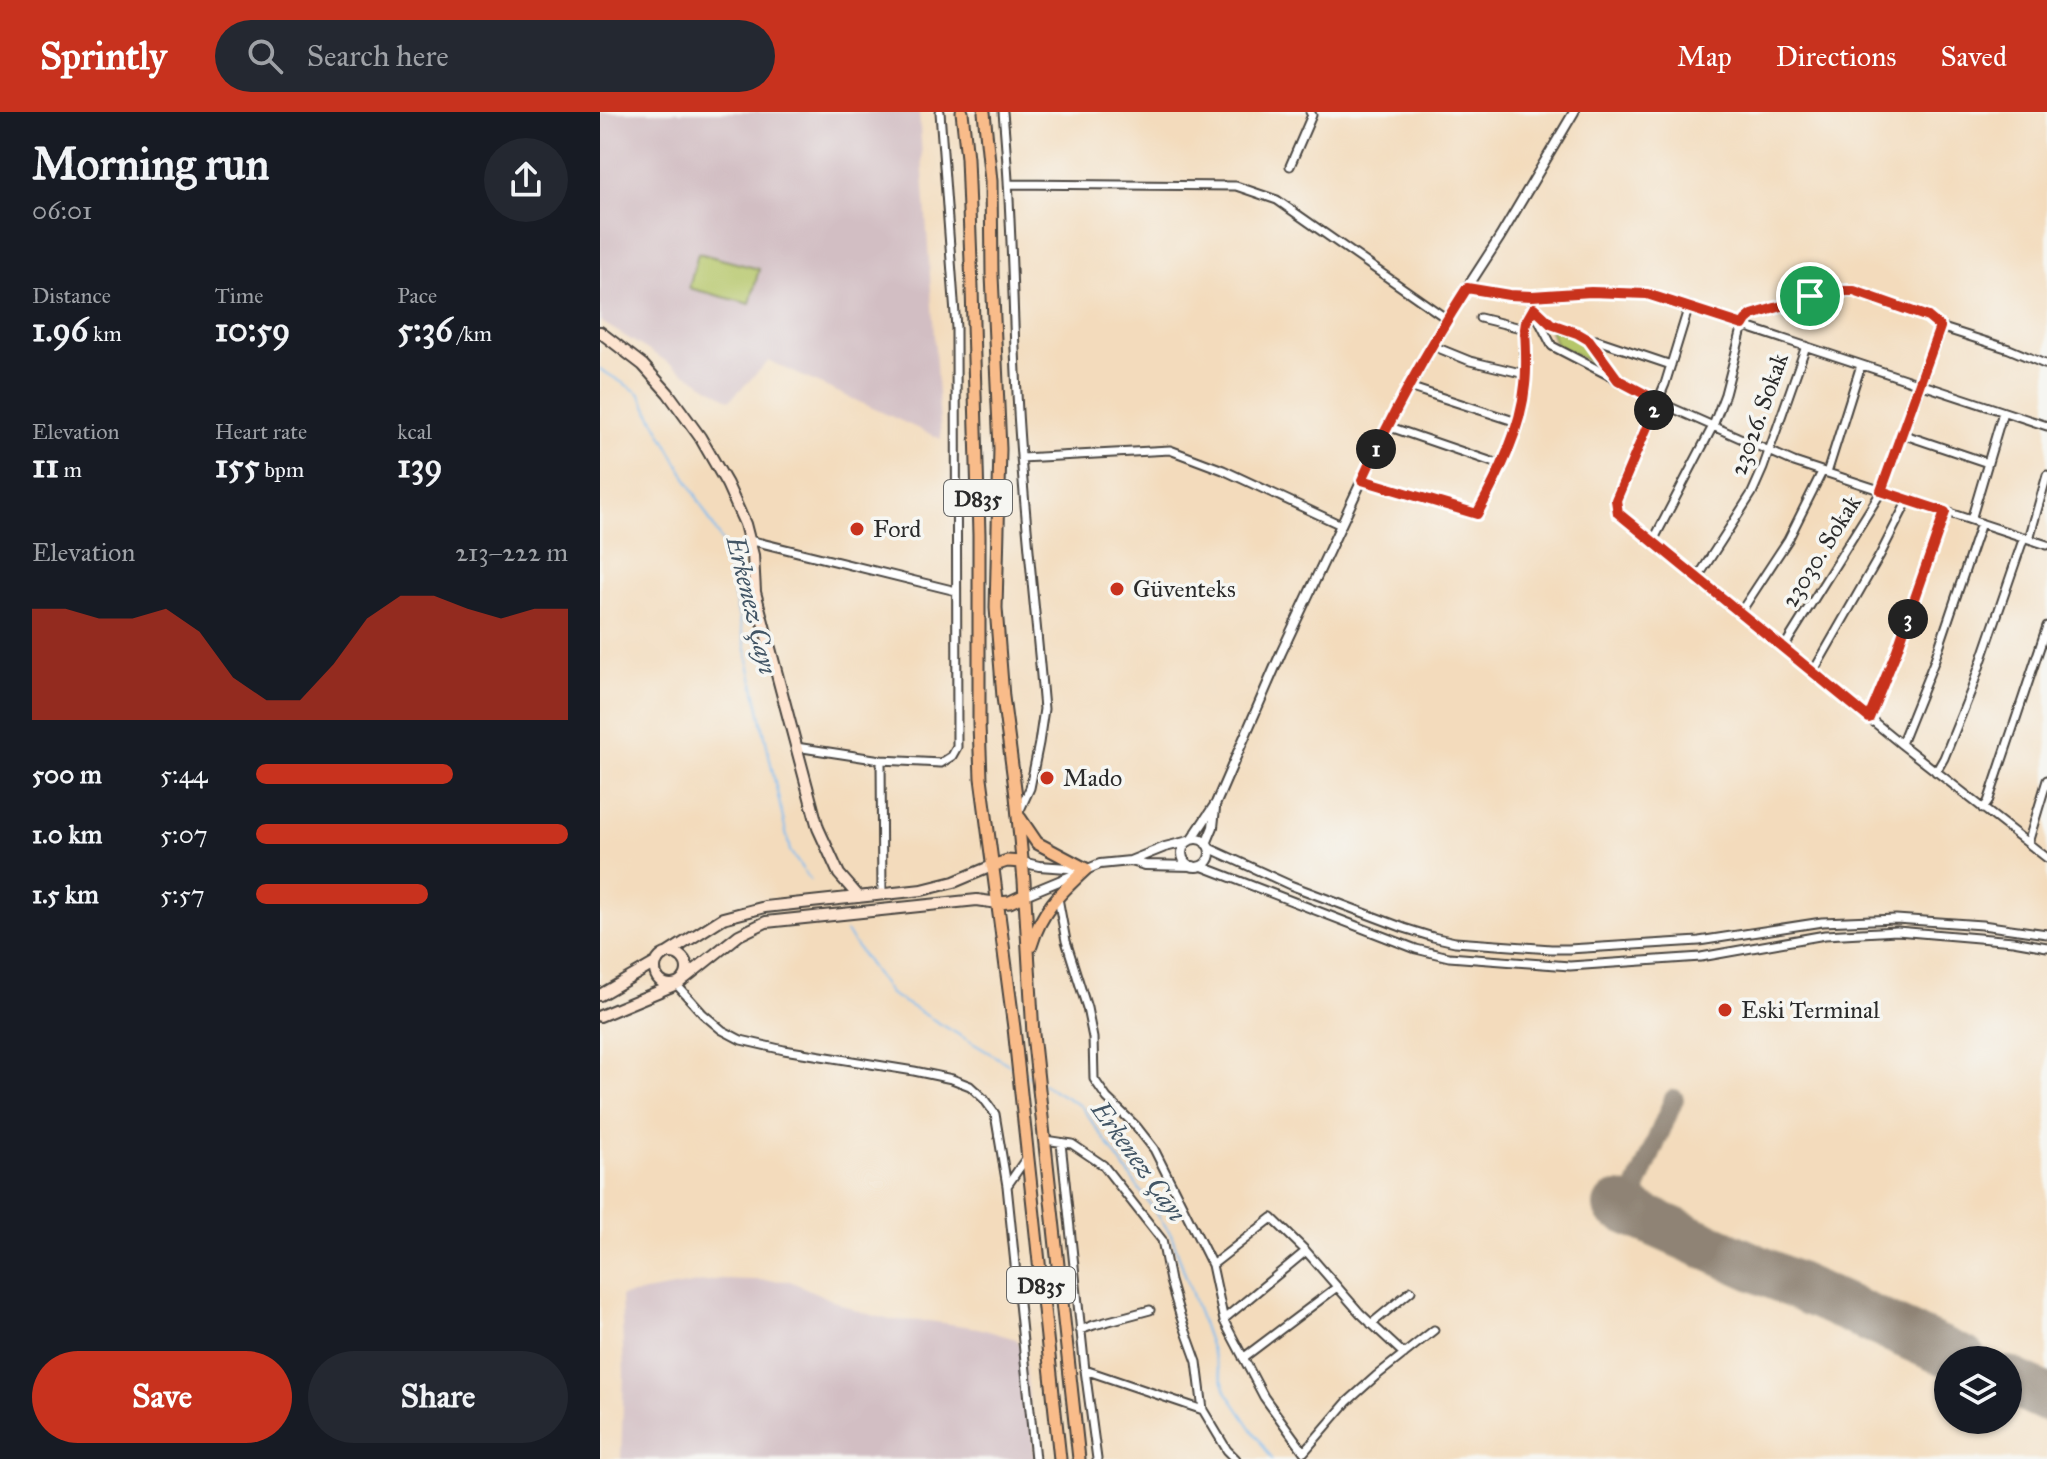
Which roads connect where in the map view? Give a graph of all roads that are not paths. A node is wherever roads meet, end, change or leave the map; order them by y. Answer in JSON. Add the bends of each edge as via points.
{"nodes":[{"id":1,"x":940,"y":112,"type":"edge"},
{"id":2,"x":962,"y":112,"type":"edge"},
{"id":3,"x":984,"y":112,"type":"edge"},
{"id":4,"x":1003,"y":112,"type":"edge"},
{"id":5,"x":1310,"y":112,"type":"edge"},
{"id":6,"x":1574,"y":112,"type":"edge"},
{"id":7,"x":1290,"y":166,"type":"dead end"},
{"id":8,"x":1009,"y":184,"type":"junction"},
{"id":9,"x":1467,"y":288,"type":"junction"},
{"id":10,"x":1532,"y":296,"type":"junction"},
{"id":11,"x":1689,"y":306,"type":"junction"},
{"id":12,"x":1534,"y":308,"type":"junction"},
{"id":13,"x":1480,"y":318,"type":"dead end"},
{"id":14,"x":1447,"y":319,"type":"junction"},
{"id":15,"x":1743,"y":325,"type":"junction"},
{"id":16,"x":1940,"y":327,"type":"junction"},
{"id":17,"x":1525,"y":329,"type":"junction"},
{"id":18,"x":600,"y":332,"type":"edge"},
{"id":19,"x":1589,"y":340,"type":"junction"},
{"id":20,"x":1433,"y":346,"type":"junction"},
{"id":21,"x":1806,"y":346,"type":"junction"},
{"id":22,"x":1671,"y":365,"type":"junction"},
{"id":23,"x":1861,"y":365,"type":"junction"},
{"id":24,"x":2047,"y":365,"type":"edge"},
{"id":25,"x":1525,"y":374,"type":"junction"},
{"id":26,"x":1618,"y":380,"type":"junction"},
{"id":27,"x":1919,"y":384,"type":"junction"},
{"id":28,"x":1409,"y":387,"type":"junction"},
{"id":29,"x":1658,"y":401,"type":"junction"},
{"id":30,"x":2003,"y":412,"type":"junction"},
{"id":31,"x":1517,"y":422,"type":"junction"},
{"id":32,"x":1387,"y":426,"type":"junction"},
{"id":33,"x":1713,"y":426,"type":"junction"},
{"id":34,"x":2047,"y":426,"type":"edge"},
{"id":35,"x":1902,"y":434,"type":"junction"},
{"id":36,"x":1770,"y":451,"type":"junction"},
{"id":37,"x":1021,"y":458,"type":"junction"},
{"id":38,"x":1988,"y":463,"type":"junction"},
{"id":39,"x":1501,"y":465,"type":"junction"},
{"id":40,"x":1825,"y":472,"type":"junction"},
{"id":41,"x":2047,"y":475,"type":"edge"},
{"id":42,"x":1362,"y":480,"type":"junction"},
{"id":43,"x":1881,"y":491,"type":"junction"},
{"id":44,"x":1908,"y":500,"type":"junction"},
{"id":45,"x":1945,"y":512,"type":"junction"},
{"id":46,"x":1971,"y":520,"type":"junction"},
{"id":47,"x":1981,"y":523,"type":"junction"},
{"id":48,"x":1341,"y":525,"type":"junction"},
{"id":49,"x":2026,"y":538,"type":"junction"},
{"id":50,"x":748,"y":539,"type":"junction"},
{"id":51,"x":1653,"y":541,"type":"junction"},
{"id":52,"x":2047,"y":545,"type":"edge"},
{"id":53,"x":1698,"y":577,"type":"junction"},
{"id":54,"x":956,"y":591,"type":"junction"},
{"id":55,"x":1740,"y":613,"type":"junction"},
{"id":56,"x":2047,"y":626,"type":"edge"},
{"id":57,"x":1784,"y":647,"type":"junction"},
{"id":58,"x":1813,"y":672,"type":"junction"},
{"id":59,"x":1869,"y":718,"type":"junction"},
{"id":60,"x":1901,"y":744,"type":"junction"},
{"id":61,"x":796,"y":747,"type":"junction"},
{"id":62,"x":881,"y":760,"type":"junction"},
{"id":63,"x":1936,"y":772,"type":"junction"},
{"id":64,"x":2047,"y":780,"type":"edge"},
{"id":65,"x":1216,"y":803,"type":"junction"},
{"id":66,"x":1983,"y":809,"type":"junction"},
{"id":67,"x":1017,"y":815,"type":"junction"},
{"id":68,"x":1190,"y":840,"type":"junction"},
{"id":69,"x":2028,"y":843,"type":"junction"},
{"id":70,"x":1208,"y":846,"type":"junction"},
{"id":71,"x":2047,"y":858,"type":"edge"},
{"id":72,"x":1130,"y":861,"type":"junction"},
{"id":73,"x":1022,"y":862,"type":"junction"},
{"id":74,"x":992,"y":866,"type":"junction"},
{"id":75,"x":1197,"y":866,"type":"junction"},
{"id":76,"x":1086,"y":869,"type":"junction"},
{"id":77,"x":882,"y":895,"type":"junction"},
{"id":78,"x":1025,"y":895,"type":"junction"},
{"id":79,"x":1058,"y":896,"type":"junction"},
{"id":80,"x":859,"y":897,"type":"junction"},
{"id":81,"x":998,"y":903,"type":"junction"},
{"id":82,"x":2047,"y":934,"type":"edge"},
{"id":83,"x":1707,"y":939,"type":"junction"},
{"id":84,"x":2047,"y":947,"type":"edge"},
{"id":85,"x":668,"y":953,"type":"junction"},
{"id":86,"x":1029,"y":954,"type":"junction"},
{"id":87,"x":1709,"y":955,"type":"junction"},
{"id":88,"x":657,"y":962,"type":"junction"},
{"id":89,"x":680,"y":982,"type":"junction"},
{"id":90,"x":600,"y":995,"type":"edge"},
{"id":91,"x":600,"y":1016,"type":"edge"},
{"id":92,"x":1045,"y":1140,"type":"junction"},
{"id":93,"x":1061,"y":1143,"type":"junction"},
{"id":94,"x":1027,"y":1157,"type":"junction"},
{"id":95,"x":1007,"y":1186,"type":"junction"},
{"id":96,"x":1306,"y":1251,"type":"junction"},
{"id":97,"x":1212,"y":1265,"type":"junction"},
{"id":98,"x":1337,"y":1287,"type":"junction"},
{"id":99,"x":1411,"y":1291,"type":"dead end"},
{"id":100,"x":1150,"y":1310,"type":"dead end"},
{"id":101,"x":1224,"y":1319,"type":"junction"},
{"id":102,"x":1371,"y":1324,"type":"junction"},
{"id":103,"x":1080,"y":1330,"type":"junction"},
{"id":104,"x":1434,"y":1330,"type":"dead end"},
{"id":105,"x":1404,"y":1354,"type":"junction"},
{"id":106,"x":1243,"y":1358,"type":"junction"},
{"id":107,"x":1085,"y":1370,"type":"junction"},
{"id":108,"x":1203,"y":1410,"type":"junction"},
{"id":109,"x":1035,"y":1459,"type":"edge"},
{"id":110,"x":1060,"y":1459,"type":"edge"},
{"id":111,"x":1079,"y":1459,"type":"edge"},
{"id":112,"x":1097,"y":1459,"type":"edge"},
{"id":113,"x":1236,"y":1459,"type":"edge"}],
"edges":[{"from":1,"to":54,"type":"street","via":[[956,328]]},
{"from":2,"to":74,"type":"highway","number":"D835","via":[[979,535],[980,751]]},
{"from":3,"to":67,"type":"highway","number":"D835","via":[[1000,449],[996,608]]},
{"from":4,"to":8,"type":"street"},
{"from":5,"to":7,"type":"street"},
{"from":6,"to":9,"type":"street"},
{"from":8,"to":14,"type":"street","via":[[1236,186],[1259,192]]},
{"from":8,"to":37,"type":"street"},
{"from":9,"to":10,"type":"street"},
{"from":9,"to":14,"type":"street"},
{"from":10,"to":11,"type":"street","via":[[1647,294]]},
{"from":10,"to":12,"type":"street"},
{"from":11,"to":15,"type":"street"},
{"from":11,"to":22,"type":"street"},
{"from":12,"to":17,"type":"street"},
{"from":12,"to":19,"type":"street","via":[[1551,324]]},
{"from":12,"to":26,"type":"street","via":[[1552,346]]},
{"from":13,"to":17,"type":"street"},
{"from":14,"to":20,"type":"street"},
{"from":15,"to":16,"type":"street","via":[[1752,315],[1810,296],[1854,291],[1928,317]]},
{"from":15,"to":21,"type":"street"},
{"from":15,"to":33,"type":"street"},
{"from":16,"to":24,"type":"street"},
{"from":16,"to":27,"type":"street","name":"23030. Sokak"},
{"from":17,"to":25,"type":"street"},
{"from":18,"to":50,"type":"main road","via":[[643,365],[700,437],[727,484]]},
{"from":19,"to":22,"type":"street"},
{"from":19,"to":26,"type":"street"},
{"from":20,"to":25,"type":"street"},
{"from":20,"to":28,"type":"street"},
{"from":21,"to":23,"type":"street"},
{"from":21,"to":36,"type":"street","name":"23026. Sokak"},
{"from":22,"to":29,"type":"street"},
{"from":23,"to":27,"type":"street"},
{"from":23,"to":40,"type":"street"},
{"from":25,"to":31,"type":"street"},
{"from":26,"to":29,"type":"street"},
{"from":27,"to":30,"type":"street"},
{"from":27,"to":35,"type":"street","name":"23030. Sokak"},
{"from":28,"to":31,"type":"street"},
{"from":28,"to":32,"type":"street"},
{"from":29,"to":33,"type":"street"},
{"from":29,"to":51,"type":"street","via":[[1616,500],[1618,513]]},
{"from":30,"to":34,"type":"street"},
{"from":30,"to":38,"type":"street"},
{"from":31,"to":39,"type":"street"},
{"from":32,"to":39,"type":"street"},
{"from":32,"to":42,"type":"street"},
{"from":33,"to":36,"type":"street"},
{"from":33,"to":51,"type":"street"},
{"from":35,"to":38,"type":"street"},
{"from":35,"to":43,"type":"street","name":"23030. Sokak"},
{"from":36,"to":40,"type":"street"},
{"from":36,"to":53,"type":"street","name":"23026. Sokak","via":[[1752,493]]},
{"from":37,"to":48,"type":"street","via":[[1170,450]]},
{"from":37,"to":67,"type":"street","via":[[1044,709],[1030,788]]},
{"from":38,"to":46,"type":"street"},
{"from":39,"to":42,"type":"street","via":[[1477,514]]},
{"from":40,"to":43,"type":"street"},
{"from":40,"to":55,"type":"street"},
{"from":41,"to":49,"type":"street"},
{"from":42,"to":48,"type":"street"},
{"from":43,"to":44,"type":"street"},
{"from":43,"to":57,"type":"street","name":"23030. Sokak"},
{"from":44,"to":45,"type":"street"},
{"from":44,"to":58,"type":"street"},
{"from":45,"to":46,"type":"street"},
{"from":45,"to":59,"type":"street"},
{"from":46,"to":47,"type":"street"},
{"from":47,"to":49,"type":"street"},
{"from":47,"to":60,"type":"street"},
{"from":48,"to":65,"type":"street"},
{"from":49,"to":52,"type":"street"},
{"from":49,"to":63,"type":"street"},
{"from":50,"to":54,"type":"street"},
{"from":50,"to":61,"type":"main road","via":[[755,592]]},
{"from":51,"to":53,"type":"street"},
{"from":53,"to":55,"type":"street"},
{"from":54,"to":62,"type":"street","via":[[955,752],[941,763]]},
{"from":55,"to":57,"type":"street"},
{"from":56,"to":66,"type":"street"},
{"from":57,"to":58,"type":"street"},
{"from":58,"to":59,"type":"street"},
{"from":59,"to":60,"type":"street"},
{"from":60,"to":63,"type":"street"},
{"from":61,"to":62,"type":"street"},
{"from":61,"to":80,"type":"main road","via":[[818,828],[839,874]]},
{"from":62,"to":77,"type":"street"},
{"from":63,"to":66,"type":"street"},
{"from":64,"to":69,"type":"street"},
{"from":65,"to":68,"type":"street"},
{"from":65,"to":70,"type":"street"},
{"from":66,"to":69,"type":"street"},
{"from":67,"to":73,"type":"highway","number":"D835"},
{"from":67,"to":76,"type":"highway","via":[[1037,843]]},
{"from":68,"to":70,"type":"street","via":[[1200,839]]},
{"from":68,"to":72,"type":"street"},
{"from":68,"to":75,"type":"street","via":[[1182,857]]},
{"from":69,"to":71,"type":"street"},
{"from":70,"to":75,"type":"street","via":[[1209,857]]},
{"from":70,"to":83,"type":"street","via":[[1290,885],[1455,942],[1551,949]]},
{"from":72,"to":75,"type":"street"},
{"from":72,"to":76,"type":"street"},
{"from":73,"to":74,"type":"highway"},
{"from":73,"to":76,"type":"street"},
{"from":73,"to":78,"type":"highway","number":"D835"},
{"from":74,"to":77,"type":"main road","via":[[954,882]]},
{"from":74,"to":81,"type":"highway","number":"D835"},
{"from":75,"to":87,"type":"street","via":[[1449,957],[1570,966]]},
{"from":76,"to":78,"type":"street"},
{"from":76,"to":79,"type":"highway"},
{"from":77,"to":80,"type":"main road"},
{"from":78,"to":81,"type":"highway"},
{"from":78,"to":86,"type":"highway","number":"D835"},
{"from":79,"to":86,"type":"highway","via":[[1044,913]]},
{"from":79,"to":97,"type":"street","via":[[1093,1038],[1094,1079],[1154,1149]]},
{"from":80,"to":85,"type":"main road","via":[[765,907],[723,918]]},
{"from":81,"to":89,"type":"main road","via":[[977,900],[766,922],[739,935]]},
{"from":81,"to":94,"type":"highway","number":"D835"},
{"from":82,"to":83,"type":"street","via":[[1896,919],[1822,922]]},
{"from":83,"to":87,"type":"street"},
{"from":84,"to":87,"type":"street","via":[[1897,931],[1825,935]]},
{"from":85,"to":88,"type":"main road"},
{"from":85,"to":89,"type":"main road","via":[[686,962]]},
{"from":86,"to":92,"type":"highway","number":"D835"},
{"from":88,"to":89,"type":"main road","via":[[660,981]]},
{"from":88,"to":90,"type":"main road"},
{"from":89,"to":91,"type":"main road"},
{"from":89,"to":95,"type":"street","via":[[694,1004],[741,1040],[970,1086],[995,1114]]},
{"from":92,"to":93,"type":"street"},
{"from":92,"to":111,"type":"highway","number":"D835"},
{"from":93,"to":103,"type":"street"},
{"from":93,"to":108,"type":"street","via":[[1072,1144],[1103,1165],[1162,1240],[1197,1362]]},
{"from":94,"to":95,"type":"street"},
{"from":94,"to":110,"type":"highway","number":"D835"},
{"from":95,"to":109,"type":"street"},
{"from":96,"to":97,"type":"street","via":[[1272,1218]]},
{"from":96,"to":98,"type":"street"},
{"from":96,"to":101,"type":"street"},
{"from":97,"to":101,"type":"street"},
{"from":98,"to":102,"type":"street"},
{"from":98,"to":106,"type":"street"},
{"from":99,"to":102,"type":"street"},
{"from":100,"to":103,"type":"street"},
{"from":101,"to":106,"type":"street"},
{"from":102,"to":105,"type":"street"},
{"from":103,"to":107,"type":"street"},
{"from":104,"to":105,"type":"street"},
{"from":105,"to":106,"type":"street","via":[[1347,1402],[1304,1452]]},
{"from":107,"to":108,"type":"street"},
{"from":107,"to":112,"type":"street"},
{"from":108,"to":113,"type":"street"}]}
